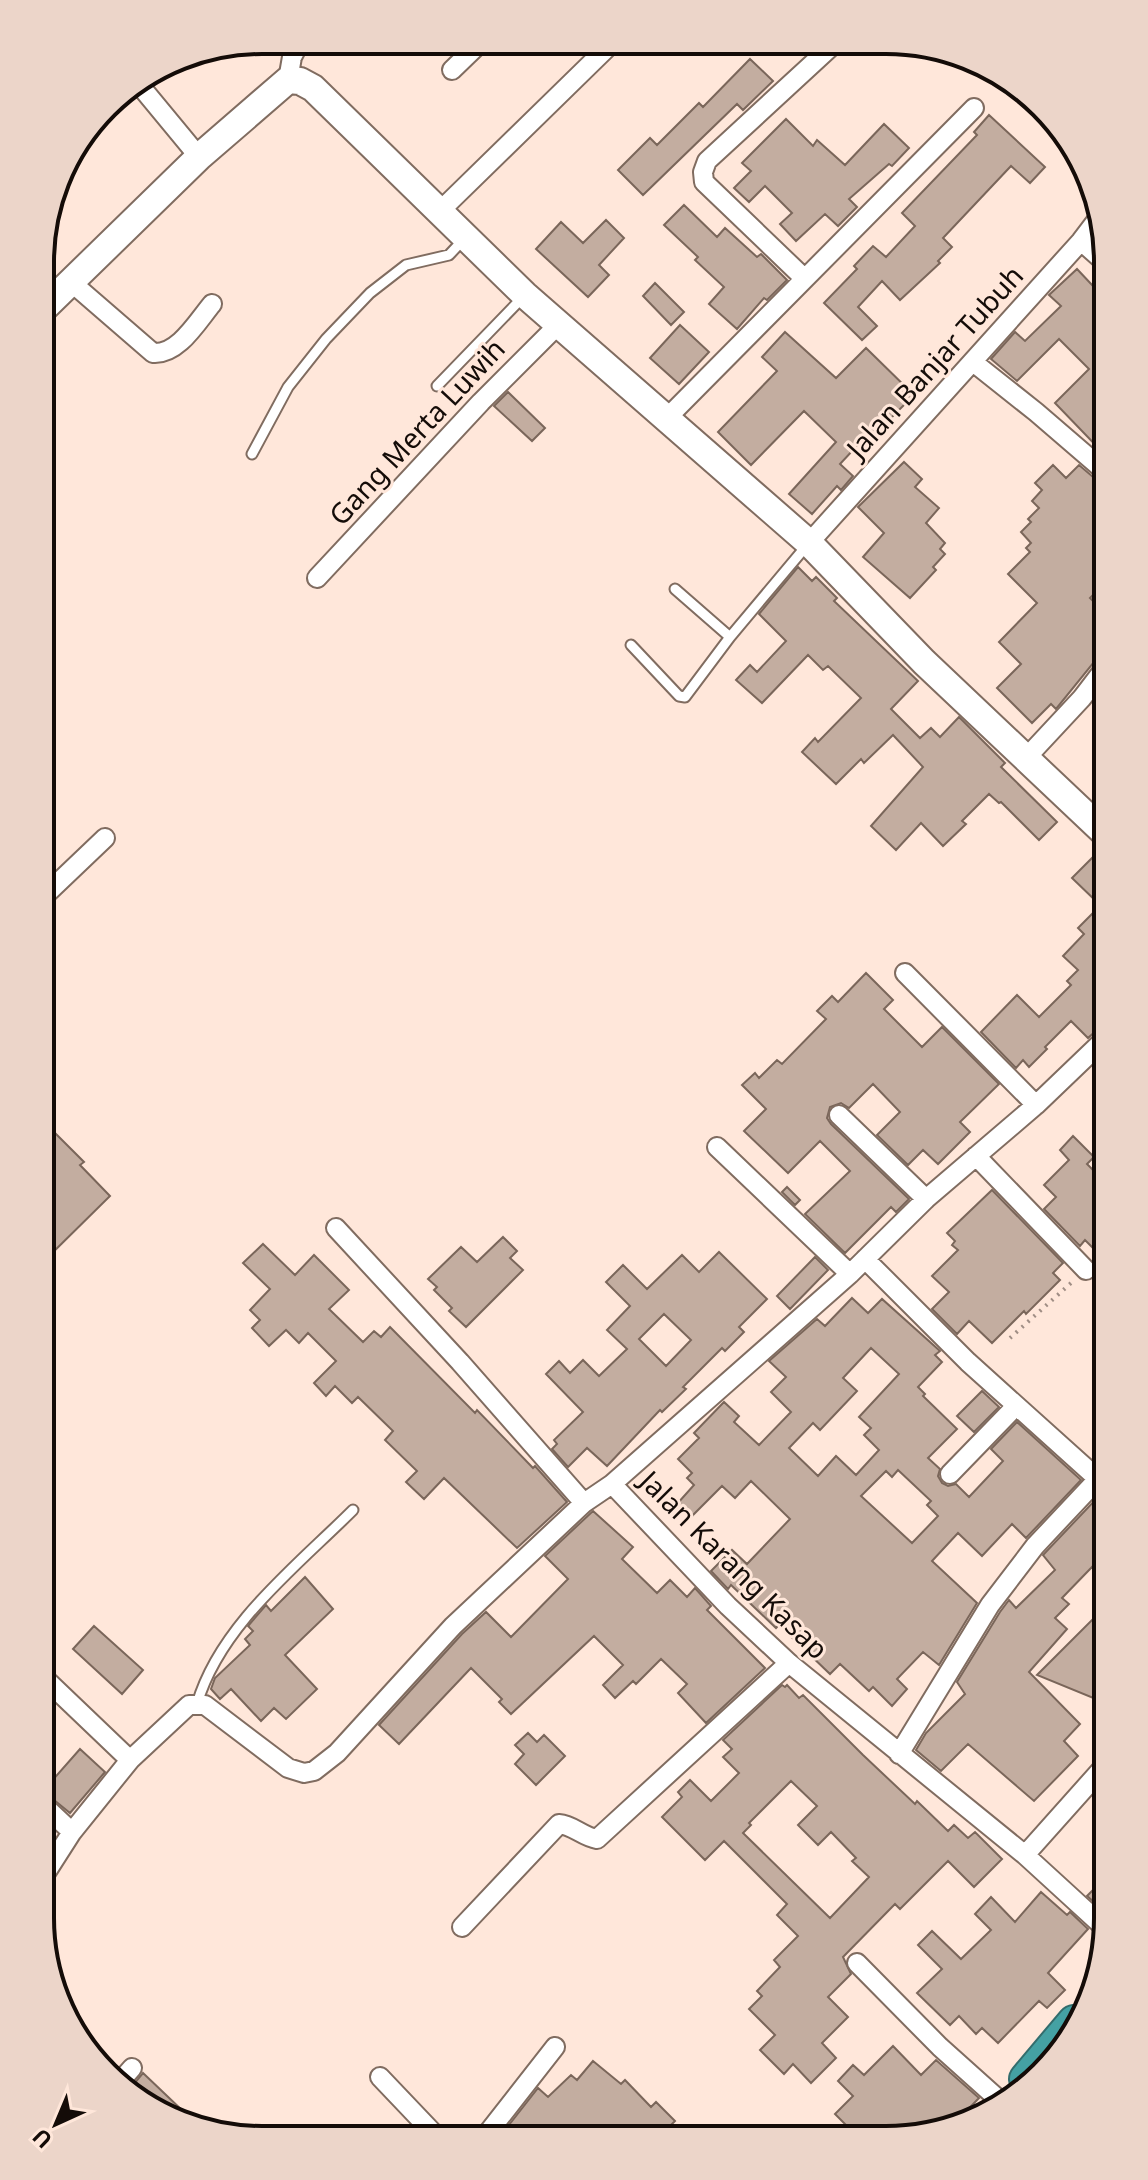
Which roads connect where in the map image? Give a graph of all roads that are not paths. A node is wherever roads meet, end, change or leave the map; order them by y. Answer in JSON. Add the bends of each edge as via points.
{"nodes":[{"id":1,"x":294,"y":54,"type":"edge"},
{"id":2,"x":469,"y":54,"type":"edge"},
{"id":3,"x":601,"y":54,"type":"edge"},
{"id":4,"x":823,"y":54,"type":"edge"},
{"id":5,"x":452,"y":70,"type":"dead end"},
{"id":6,"x":288,"y":80,"type":"junction"},
{"id":7,"x":144,"y":91,"type":"edge"},
{"id":8,"x":974,"y":108,"type":"dead end"},
{"id":9,"x":199,"y":157,"type":"junction"},
{"id":10,"x":439,"y":212,"type":"junction"},
{"id":11,"x":1091,"y":228,"type":"edge"},
{"id":12,"x":466,"y":238,"type":"junction"},
{"id":13,"x":1081,"y":241,"type":"junction"},
{"id":14,"x":1093,"y":252,"type":"edge"},
{"id":15,"x":804,"y":278,"type":"junction"},
{"id":16,"x":71,"y":282,"type":"junction"},
{"id":17,"x":525,"y":295,"type":"junction"},
{"id":18,"x":54,"y":297,"type":"edge"},
{"id":19,"x":212,"y":304,"type":"dead end"},
{"id":20,"x":559,"y":324,"type":"junction"},
{"id":21,"x":973,"y":362,"type":"junction"},
{"id":22,"x":437,"y":386,"type":"dead end"},
{"id":23,"x":666,"y":419,"type":"junction"},
{"id":24,"x":252,"y":454,"type":"dead end"},
{"id":25,"x":1094,"y":462,"type":"edge"},
{"id":26,"x":809,"y":543,"type":"junction"},
{"id":27,"x":317,"y":578,"type":"dead end"},
{"id":28,"x":675,"y":589,"type":"dead end"},
{"id":29,"x":730,"y":637,"type":"junction"},
{"id":30,"x":631,"y":645,"type":"dead end"},
{"id":31,"x":1094,"y":682,"type":"edge"},
{"id":32,"x":1027,"y":757,"type":"junction"},
{"id":33,"x":1094,"y":822,"type":"edge"},
{"id":34,"x":105,"y":838,"type":"dead end"},
{"id":35,"x":54,"y":887,"type":"edge"},
{"id":36,"x":905,"y":973,"type":"dead end"},
{"id":37,"x":1094,"y":1049,"type":"edge"},
{"id":38,"x":1036,"y":1105,"type":"junction"},
{"id":39,"x":839,"y":1115,"type":"dead end"},
{"id":40,"x":717,"y":1147,"type":"dead end"},
{"id":41,"x":976,"y":1156,"type":"junction"},
{"id":42,"x":926,"y":1199,"type":"junction"},
{"id":43,"x":336,"y":1228,"type":"dead end"},
{"id":44,"x":865,"y":1259,"type":"junction"},
{"id":45,"x":1086,"y":1270,"type":"road end"},
{"id":46,"x":850,"y":1274,"type":"junction"},
{"id":47,"x":1016,"y":1406,"type":"junction"},
{"id":48,"x":950,"y":1474,"type":"dead end"},
{"id":49,"x":1094,"y":1475,"type":"edge"},
{"id":50,"x":612,"y":1484,"type":"junction"},
{"id":51,"x":1094,"y":1491,"type":"edge"},
{"id":52,"x":584,"y":1503,"type":"junction"},
{"id":53,"x":353,"y":1510,"type":"dead end"},
{"id":54,"x":789,"y":1663,"type":"junction"},
{"id":55,"x":54,"y":1687,"type":"edge"},
{"id":56,"x":197,"y":1704,"type":"junction"},
{"id":57,"x":899,"y":1754,"type":"junction"},
{"id":58,"x":130,"y":1760,"type":"junction"},
{"id":59,"x":1094,"y":1778,"type":"edge"},
{"id":60,"x":54,"y":1815,"type":"edge"},
{"id":61,"x":72,"y":1832,"type":"junction"},
{"id":62,"x":1025,"y":1855,"type":"junction"},
{"id":63,"x":54,"y":1860,"type":"edge"},
{"id":64,"x":1094,"y":1918,"type":"edge"},
{"id":65,"x":462,"y":1927,"type":"dead end"},
{"id":66,"x":857,"y":1963,"type":"dead end"},
{"id":67,"x":555,"y":2047,"type":"dead end"},
{"id":68,"x":132,"y":2068,"type":"dead end"},
{"id":69,"x":126,"y":2075,"type":"edge"},
{"id":70,"x":380,"y":2077,"type":"dead end"},
{"id":71,"x":994,"y":2096,"type":"edge"},
{"id":72,"x":427,"y":2126,"type":"edge"},
{"id":73,"x":493,"y":2126,"type":"edge"}],
"edges":[{"from":1,"to":6,"type":"street"},
{"from":2,"to":5,"type":"street"},
{"from":3,"to":10,"type":"street"},
{"from":4,"to":15,"type":"street","via":[[707,161],[703,172],[704,182]]},
{"from":6,"to":9,"type":"street"},
{"from":6,"to":10,"type":"street","via":[[313,88]]},
{"from":7,"to":9,"type":"street"},
{"from":8,"to":15,"type":"street"},
{"from":9,"to":16,"type":"street"},
{"from":10,"to":12,"type":"street"},
{"from":11,"to":13,"type":"street","name":"Jalan Banjar Tubuh"},
{"from":12,"to":17,"type":"street"},
{"from":12,"to":24,"type":"lane","via":[[449,255],[406,265],[370,293],[288,387]]},
{"from":13,"to":14,"type":"street"},
{"from":13,"to":21,"type":"street","name":"Jalan Banjar Tubuh"},
{"from":15,"to":23,"type":"street"},
{"from":16,"to":18,"type":"street"},
{"from":16,"to":19,"type":"street","via":[[153,353],[176,346]]},
{"from":17,"to":20,"type":"street"},
{"from":17,"to":22,"type":"lane"},
{"from":20,"to":23,"type":"street"},
{"from":20,"to":27,"type":"street","name":"Gang Merta Luwih"},
{"from":21,"to":25,"type":"street"},
{"from":21,"to":26,"type":"street","name":"Jalan Banjar Tubuh"},
{"from":23,"to":26,"type":"street"},
{"from":26,"to":29,"type":"lane"},
{"from":26,"to":32,"type":"street","via":[[924,662]]},
{"from":28,"to":29,"type":"lane"},
{"from":29,"to":30,"type":"lane","via":[[685,697]]},
{"from":31,"to":32,"type":"street"},
{"from":32,"to":33,"type":"street"},
{"from":34,"to":35,"type":"street"},
{"from":36,"to":38,"type":"street"},
{"from":37,"to":38,"type":"street","name":"Jalan Karang Kasap"},
{"from":38,"to":41,"type":"street","name":"Jalan Karang Kasap"},
{"from":39,"to":42,"type":"street"},
{"from":40,"to":46,"type":"street"},
{"from":41,"to":42,"type":"street","name":"Jalan Karang Kasap"},
{"from":41,"to":45,"type":"street"},
{"from":42,"to":44,"type":"street","name":"Jalan Karang Kasap"},
{"from":43,"to":52,"type":"street"},
{"from":44,"to":46,"type":"street","name":"Jalan Karang Kasap"},
{"from":44,"to":47,"type":"street"},
{"from":46,"to":50,"type":"street","name":"Jalan Karang Kasap"},
{"from":47,"to":48,"type":"street"},
{"from":47,"to":49,"type":"street"},
{"from":50,"to":52,"type":"street"},
{"from":50,"to":54,"type":"street","name":"Jalan Karang Kasap"},
{"from":51,"to":57,"type":"street","via":[[1035,1546],[990,1605]]},
{"from":52,"to":56,"type":"street","via":[[453,1626],[337,1753],[314,1771],[288,1768]]},
{"from":53,"to":56,"type":"lane","via":[[240,1624]]},
{"from":54,"to":57,"type":"street","name":"Jalan Karang Kasap"},
{"from":54,"to":65,"type":"street","via":[[597,1839],[559,1824]]},
{"from":55,"to":58,"type":"street"},
{"from":56,"to":58,"type":"street","via":[[189,1705]]},
{"from":57,"to":62,"type":"street","name":"Jalan Karang Kasap"},
{"from":58,"to":61,"type":"street"},
{"from":59,"to":62,"type":"street"},
{"from":60,"to":61,"type":"street"},
{"from":61,"to":63,"type":"street"},
{"from":62,"to":64,"type":"street","name":"Jalan Karang Kasap"},
{"from":66,"to":71,"type":"street"},
{"from":67,"to":73,"type":"street"},
{"from":68,"to":69,"type":"street"},
{"from":70,"to":72,"type":"street"}]}
